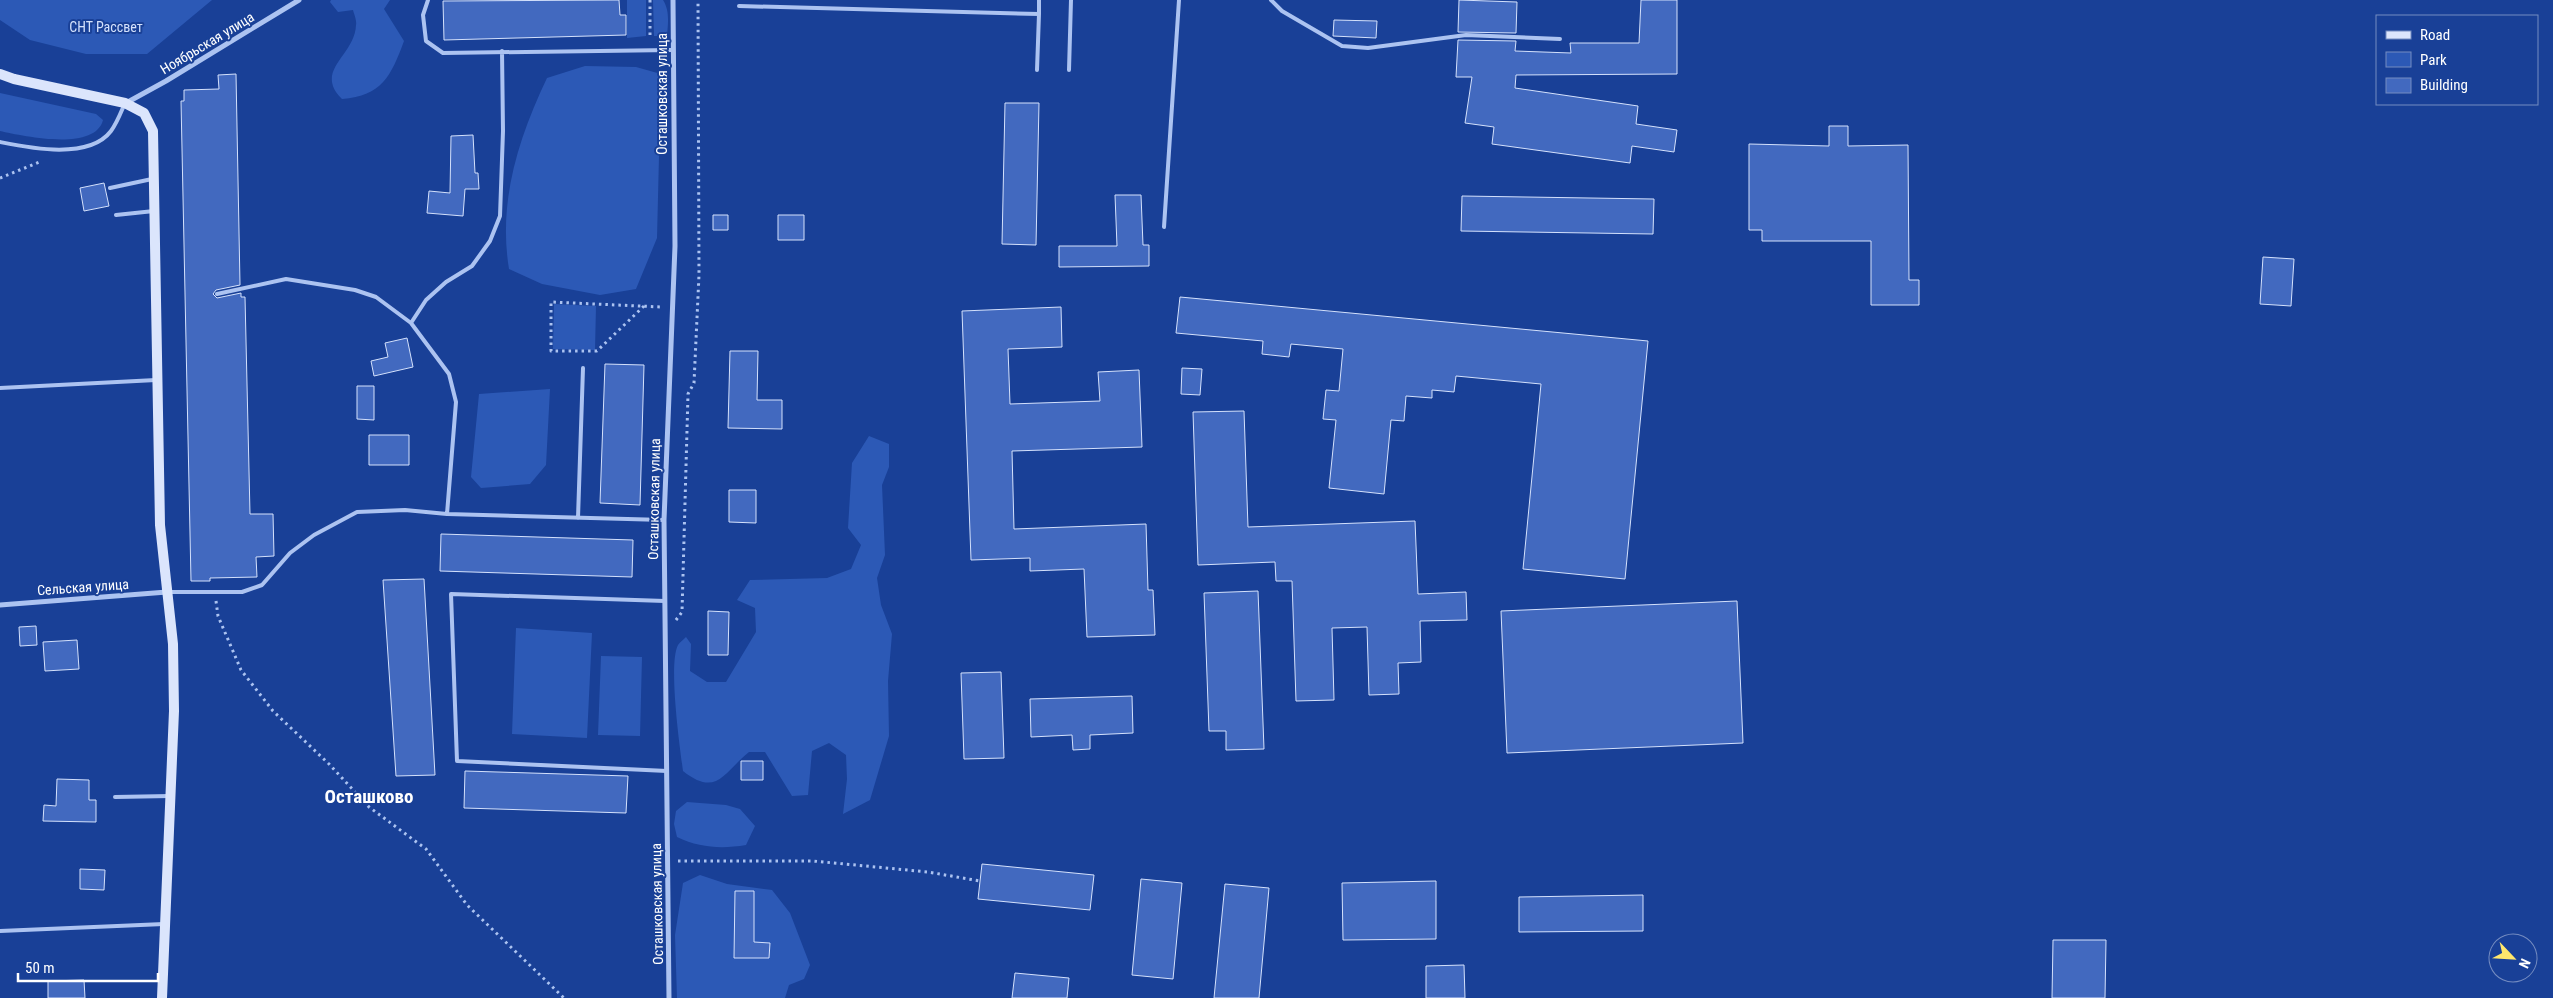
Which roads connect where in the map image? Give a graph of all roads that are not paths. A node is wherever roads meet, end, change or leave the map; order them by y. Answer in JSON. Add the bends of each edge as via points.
{"nodes":[{"id":1,"x":299,"y":0,"type":"edge"},
{"id":2,"x":428,"y":0,"type":"edge"},
{"id":3,"x":673,"y":0,"type":"edge"},
{"id":4,"x":1039,"y":0,"type":"edge"},
{"id":5,"x":1070,"y":0,"type":"edge"},
{"id":6,"x":1179,"y":0,"type":"edge"},
{"id":7,"x":1271,"y":0,"type":"edge"},
{"id":8,"x":739,"y":6,"type":"dead end"},
{"id":9,"x":1039,"y":14,"type":"junction"},
{"id":10,"x":1560,"y":39,"type":"dead end"},
{"id":11,"x":672,"y":50,"type":"junction"},
{"id":12,"x":502,"y":51,"type":"junction"},
{"id":13,"x":1037,"y":70,"type":"dead end"},
{"id":14,"x":1069,"y":70,"type":"dead end"},
{"id":15,"x":0,"y":74,"type":"edge"},
{"id":16,"x":125,"y":103,"type":"junction"},
{"id":17,"x":0,"y":142,"type":"edge"},
{"id":18,"x":154,"y":179,"type":"junction"},
{"id":19,"x":110,"y":188,"type":"dead end"},
{"id":20,"x":154,"y":211,"type":"junction"},
{"id":21,"x":116,"y":216,"type":"dead end"},
{"id":22,"x":1164,"y":228,"type":"dead end"},
{"id":23,"x":216,"y":294,"type":"dead end"},
{"id":24,"x":411,"y":323,"type":"junction"},
{"id":25,"x":583,"y":368,"type":"dead end"},
{"id":26,"x":158,"y":380,"type":"junction"},
{"id":27,"x":0,"y":388,"type":"edge"},
{"id":28,"x":447,"y":514,"type":"junction"},
{"id":29,"x":578,"y":518,"type":"junction"},
{"id":30,"x":664,"y":520,"type":"junction"},
{"id":31,"x":167,"y":592,"type":"junction"},
{"id":32,"x":665,"y":600,"type":"junction"},
{"id":33,"x":0,"y":605,"type":"edge"},
{"id":34,"x":667,"y":771,"type":"junction"},
{"id":35,"x":170,"y":796,"type":"junction"},
{"id":36,"x":115,"y":797,"type":"dead end"},
{"id":37,"x":164,"y":924,"type":"junction"},
{"id":38,"x":0,"y":931,"type":"edge"},
{"id":39,"x":162,"y":998,"type":"edge"},
{"id":40,"x":669,"y":998,"type":"edge"}],
"edges":[{"from":1,"to":16,"type":"street","name":"Ноябрьская улица"},
{"from":2,"to":12,"type":"lane","via":[[423,14],[424,27],[426,41],[432,47],[443,52]]},
{"from":3,"to":11,"type":"street","name":"Осташковская улица"},
{"from":4,"to":9,"type":"lane"},
{"from":5,"to":14,"type":"lane"},
{"from":6,"to":22,"type":"lane"},
{"from":7,"to":10,"type":"lane","via":[[1282,11],[1342,46],[1368,48],[1466,35]]},
{"from":8,"to":9,"type":"lane"},
{"from":9,"to":13,"type":"lane"},
{"from":11,"to":12,"type":"lane"},
{"from":11,"to":30,"type":"street","name":"Осташковская улица","via":[[674,246]]},
{"from":12,"to":24,"type":"lane","via":[[500,216],[490,241],[472,266],[446,282],[426,300]]},
{"from":15,"to":16,"type":"street"},
{"from":16,"to":17,"type":"lane","via":[[110,132],[89,146],[68,150]]},
{"from":16,"to":18,"type":"street","via":[[144,113],[153,131]]},
{"from":18,"to":19,"type":"lane"},
{"from":18,"to":20,"type":"street"},
{"from":20,"to":21,"type":"lane"},
{"from":20,"to":26,"type":"street"},
{"from":23,"to":24,"type":"lane","via":[[286,279],[354,290],[376,297]]},
{"from":24,"to":28,"type":"lane","via":[[448,374],[456,402]]},
{"from":25,"to":29,"type":"lane"},
{"from":26,"to":27,"type":"lane"},
{"from":26,"to":31,"type":"street","via":[[160,525]]},
{"from":28,"to":29,"type":"lane"},
{"from":28,"to":31,"type":"lane","via":[[405,510],[358,512],[314,535],[290,553],[262,586],[242,592]]},
{"from":29,"to":30,"type":"lane"},
{"from":30,"to":32,"type":"street","name":"Осташковская улица"},
{"from":31,"to":33,"type":"street","name":"Сельская улица"},
{"from":31,"to":35,"type":"street","via":[[173,644]]},
{"from":32,"to":34,"type":"street","name":"Осташковская улица"},
{"from":32,"to":34,"type":"lane","via":[[451,594],[456,761]]},
{"from":34,"to":40,"type":"street","name":"Осташковская улица"},
{"from":35,"to":36,"type":"lane"},
{"from":35,"to":37,"type":"street"},
{"from":37,"to":38,"type":"lane"},
{"from":37,"to":39,"type":"street"}]}
